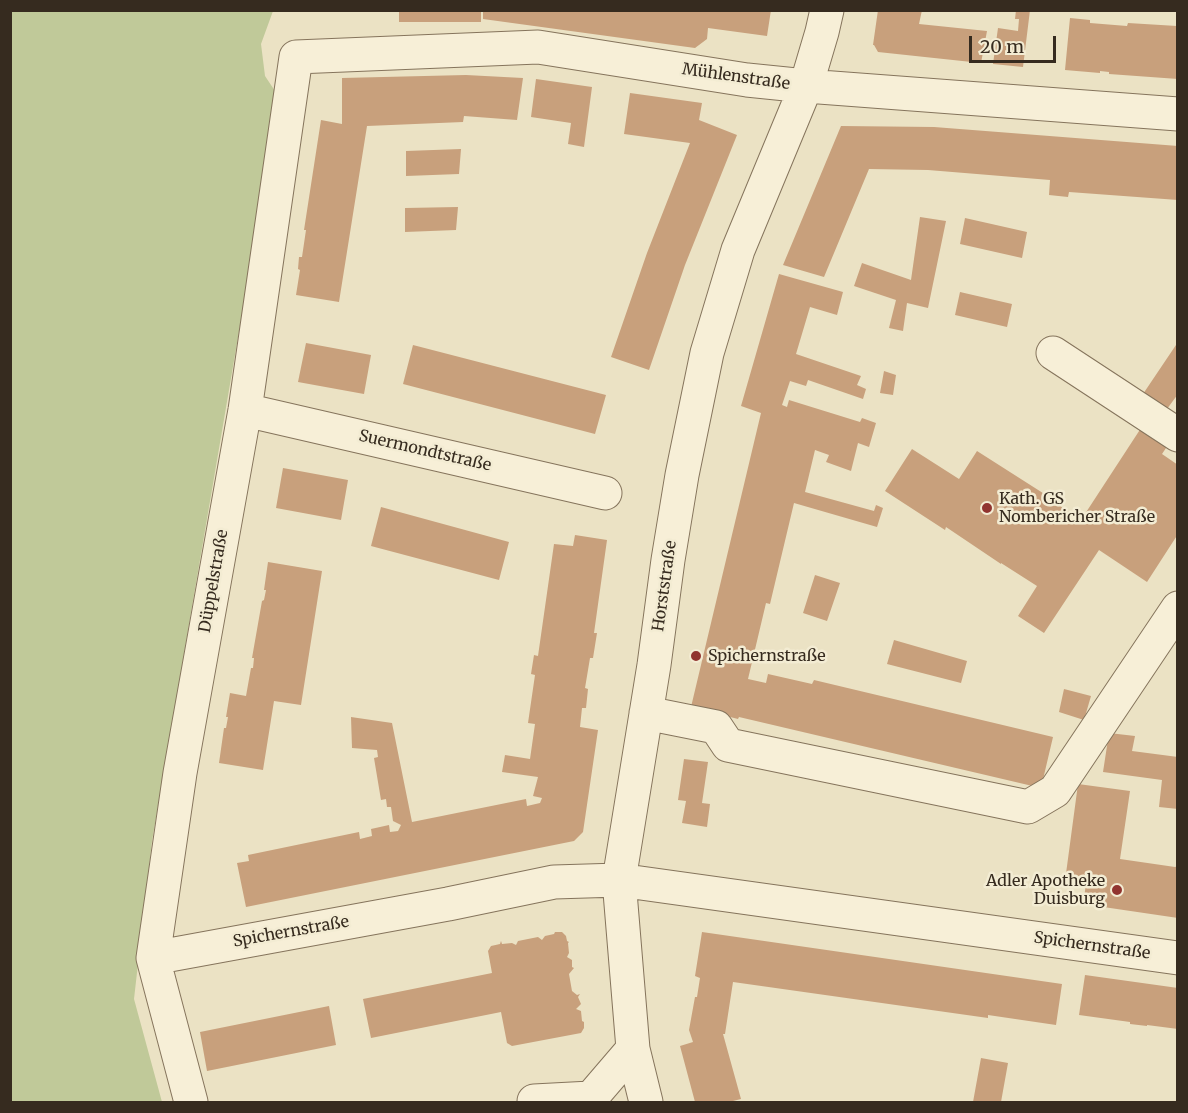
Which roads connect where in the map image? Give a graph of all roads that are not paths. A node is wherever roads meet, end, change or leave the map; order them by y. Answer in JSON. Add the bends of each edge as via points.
{"nodes":[{"id":1,"x":827,"y":10,"type":"edge"},
{"id":2,"x":296,"y":57,"type":"joint"},
{"id":3,"x":806,"y":86,"type":"junction"},
{"id":4,"x":1178,"y":114,"type":"edge"},
{"id":5,"x":1053,"y":353,"type":"dead end"},
{"id":6,"x":245,"y":410,"type":"junction"},
{"id":7,"x":1178,"y":435,"type":"edge"},
{"id":8,"x":605,"y":493,"type":"dead end"},
{"id":9,"x":1178,"y":608,"type":"edge"},
{"id":10,"x":646,"y":713,"type":"junction"},
{"id":11,"x":618,"y":880,"type":"junction"},
{"id":12,"x":153,"y":958,"type":"junction"},
{"id":13,"x":1178,"y":958,"type":"edge"},
{"id":14,"x":633,"y":1049,"type":"junction"},
{"id":15,"x":534,"y":1101,"type":"edge"},
{"id":16,"x":191,"y":1102,"type":"edge"},
{"id":17,"x":646,"y":1102,"type":"edge"}],
"edges":[{"from":1,"to":3,"type":"street","name":"Horststraße"},
{"from":2,"to":3,"type":"street","name":"Mühlenstraße","via":[[538,47]]},
{"from":2,"to":6,"type":"street","name":"Düppelstraße"},
{"from":3,"to":4,"type":"street","name":"Mühlenstraße"},
{"from":3,"to":10,"type":"street","name":"Horststraße","via":[[738,250],[707,354],[680,486]]},
{"from":5,"to":7,"type":"street"},
{"from":6,"to":8,"type":"street","name":"Suermondtstraße"},
{"from":6,"to":12,"type":"street","name":"Düppelstraße","via":[[180,773]]},
{"from":9,"to":10,"type":"street","via":[[1055,791],[1028,807],[728,745],[716,727]]},
{"from":10,"to":11,"type":"street","name":"Horststraße"},
{"from":11,"to":12,"type":"street","name":"Spichernstraße","via":[[554,882]]},
{"from":11,"to":13,"type":"street","name":"Spichernstraße"},
{"from":11,"to":14,"type":"street","name":"Horststraße"},
{"from":12,"to":16,"type":"street","name":"Düppelstraße"},
{"from":14,"to":15,"type":"street","via":[[591,1098]]},
{"from":14,"to":17,"type":"street","name":"Horststraße"}]}
